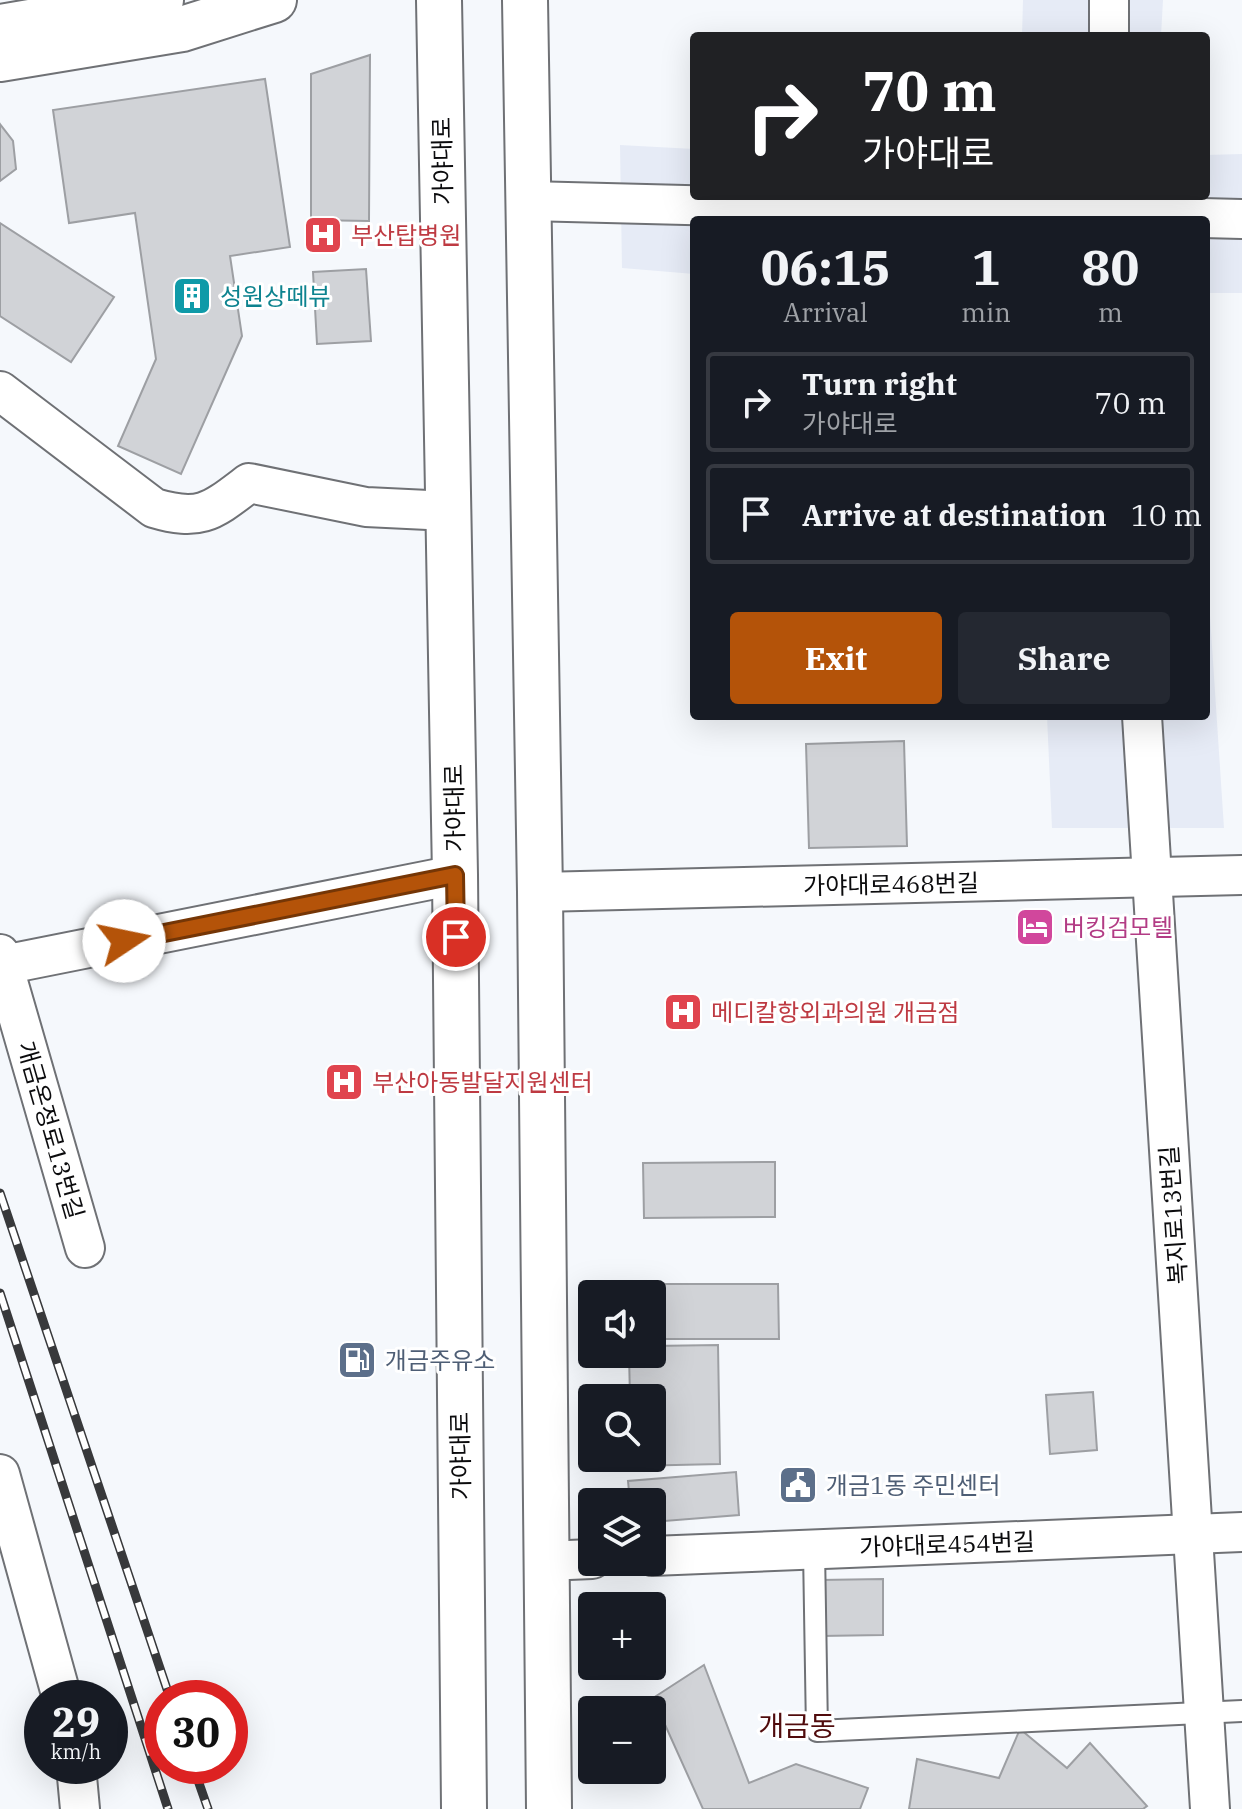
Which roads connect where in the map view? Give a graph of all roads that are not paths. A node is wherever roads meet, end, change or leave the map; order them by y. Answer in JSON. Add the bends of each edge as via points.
{"nodes":[{"id":1,"x":274,"y":0,"type":"edge"},
{"id":2,"x":439,"y":0,"type":"edge"},
{"id":3,"x":525,"y":0,"type":"edge"},
{"id":4,"x":1109,"y":0,"type":"edge"},
{"id":5,"x":149,"y":2,"type":"edge"},
{"id":6,"x":0,"y":27,"type":"edge"},
{"id":7,"x":1109,"y":32,"type":"edge"},
{"id":8,"x":0,"y":59,"type":"edge"},
{"id":9,"x":528,"y":201,"type":"junction"},
{"id":10,"x":1108,"y":210,"type":"edge"},
{"id":11,"x":1197,"y":216,"type":"edge"},
{"id":12,"x":1210,"y":217,"type":"edge"},
{"id":13,"x":1242,"y":219,"type":"edge"},
{"id":14,"x":0,"y":391,"type":"edge"},
{"id":15,"x":449,"y":511,"type":"junction"},
{"id":16,"x":1142,"y":720,"type":"edge"},
{"id":17,"x":455,"y":875,"type":"junction"},
{"id":18,"x":1242,"y":875,"type":"edge"},
{"id":19,"x":1152,"y":878,"type":"junction"},
{"id":20,"x":540,"y":892,"type":"junction"},
{"id":21,"x":2,"y":959,"type":"edge"},
{"id":22,"x":85,"y":1248,"type":"dead end"},
{"id":23,"x":0,"y":1474,"type":"edge"},
{"id":24,"x":1242,"y":1532,"type":"edge"},
{"id":25,"x":1193,"y":1534,"type":"junction"},
{"id":26,"x":814,"y":1550,"type":"junction"},
{"id":27,"x":666,"y":1555,"type":"edge"},
{"id":28,"x":578,"y":1560,"type":"edge"},
{"id":29,"x":545,"y":1561,"type":"junction"},
{"id":30,"x":57,"y":1680,"type":"edge"},
{"id":31,"x":1242,"y":1711,"type":"edge"},
{"id":32,"x":1204,"y":1713,"type":"junction"},
{"id":33,"x":78,"y":1784,"type":"edge"},
{"id":34,"x":80,"y":1809,"type":"edge"},
{"id":35,"x":464,"y":1809,"type":"edge"},
{"id":36,"x":549,"y":1809,"type":"edge"},
{"id":37,"x":1210,"y":1809,"type":"edge"}],
"edges":[{"from":1,"to":8,"type":"main road","via":[[182,29]]},
{"from":2,"to":15,"type":"main road","name":"가야대로"},
{"from":3,"to":9,"type":"main road"},
{"from":4,"to":7,"type":"street"},
{"from":5,"to":6,"type":"main road"},
{"from":9,"to":10,"type":"street"},
{"from":9,"to":20,"type":"main road"},
{"from":10,"to":11,"type":"street"},
{"from":12,"to":13,"type":"street"},
{"from":14,"to":15,"type":"street","via":[[154,508],[182,516],[214,510],[249,483],[366,507]]},
{"from":15,"to":17,"type":"main road","name":"가야대로"},
{"from":16,"to":19,"type":"street","name":"복지로13번길"},
{"from":17,"to":21,"type":"street","name":"개금온정로13번길"},
{"from":17,"to":35,"type":"main road","name":"가야대로"},
{"from":18,"to":19,"type":"street","name":"가야대로468번길"},
{"from":19,"to":20,"type":"street","name":"가야대로468번길"},
{"from":19,"to":25,"type":"street","name":"복지로13번길"},
{"from":20,"to":29,"type":"main road"},
{"from":21,"to":22,"type":"street","name":"개금온정로13번길"},
{"from":23,"to":30,"type":"street"},
{"from":24,"to":25,"type":"street","name":"가야대로454번길"},
{"from":25,"to":26,"type":"street","name":"가야대로454번길"},
{"from":25,"to":32,"type":"street","name":"복지로13번길"},
{"from":26,"to":27,"type":"street","name":"가야대로454번길"},
{"from":26,"to":32,"type":"lane","via":[[817,1731]]},
{"from":28,"to":29,"type":"street"},
{"from":29,"to":36,"type":"main road"},
{"from":31,"to":32,"type":"lane"},
{"from":32,"to":37,"type":"street","name":"복지로13번길"},
{"from":33,"to":34,"type":"street"}]}
